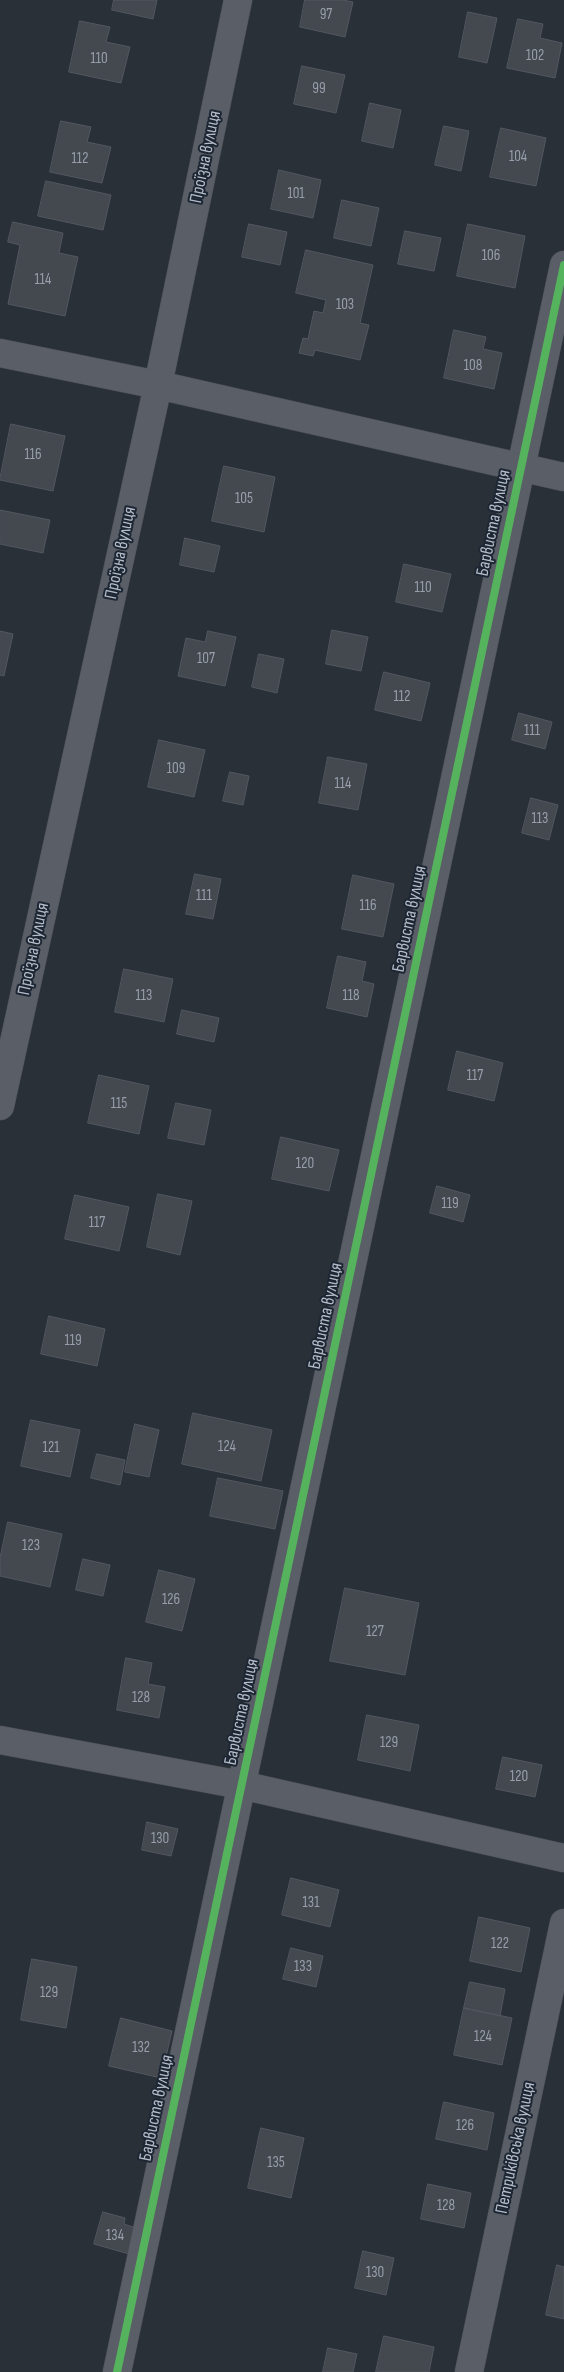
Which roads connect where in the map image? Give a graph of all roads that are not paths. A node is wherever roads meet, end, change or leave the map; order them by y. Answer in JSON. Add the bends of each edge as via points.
{"nodes":[{"id":1,"x":238,"y":0,"type":"edge"},
{"id":2,"x":564,"y":266,"type":"edge"},
{"id":3,"x":0,"y":353,"type":"edge"},
{"id":4,"x":158,"y":385,"type":"junction"},
{"id":5,"x":521,"y":467,"type":"junction"},
{"id":6,"x":564,"y":477,"type":"edge"},
{"id":7,"x":0,"y":1106,"type":"edge"},
{"id":8,"x":0,"y":1740,"type":"edge"},
{"id":9,"x":241,"y":1785,"type":"junction"},
{"id":10,"x":564,"y":1858,"type":"edge"},
{"id":11,"x":564,"y":1923,"type":"edge"},
{"id":12,"x":116,"y":2372,"type":"edge"},
{"id":13,"x":469,"y":2372,"type":"edge"}],
"edges":[{"from":1,"to":4,"type":"street","name":"Проїзна вулиця"},
{"from":2,"to":5,"type":"street","name":"Барвиста вулиця"},
{"from":3,"to":4,"type":"street"},
{"from":4,"to":5,"type":"street"},
{"from":4,"to":7,"type":"street","name":"Проїзна вулиця"},
{"from":5,"to":6,"type":"street"},
{"from":5,"to":9,"type":"street","name":"Барвиста вулиця"},
{"from":8,"to":9,"type":"street"},
{"from":9,"to":10,"type":"street"},
{"from":9,"to":12,"type":"street","name":"Барвиста вулиця"},
{"from":11,"to":13,"type":"street","name":"Петриківська вулиця"}]}
